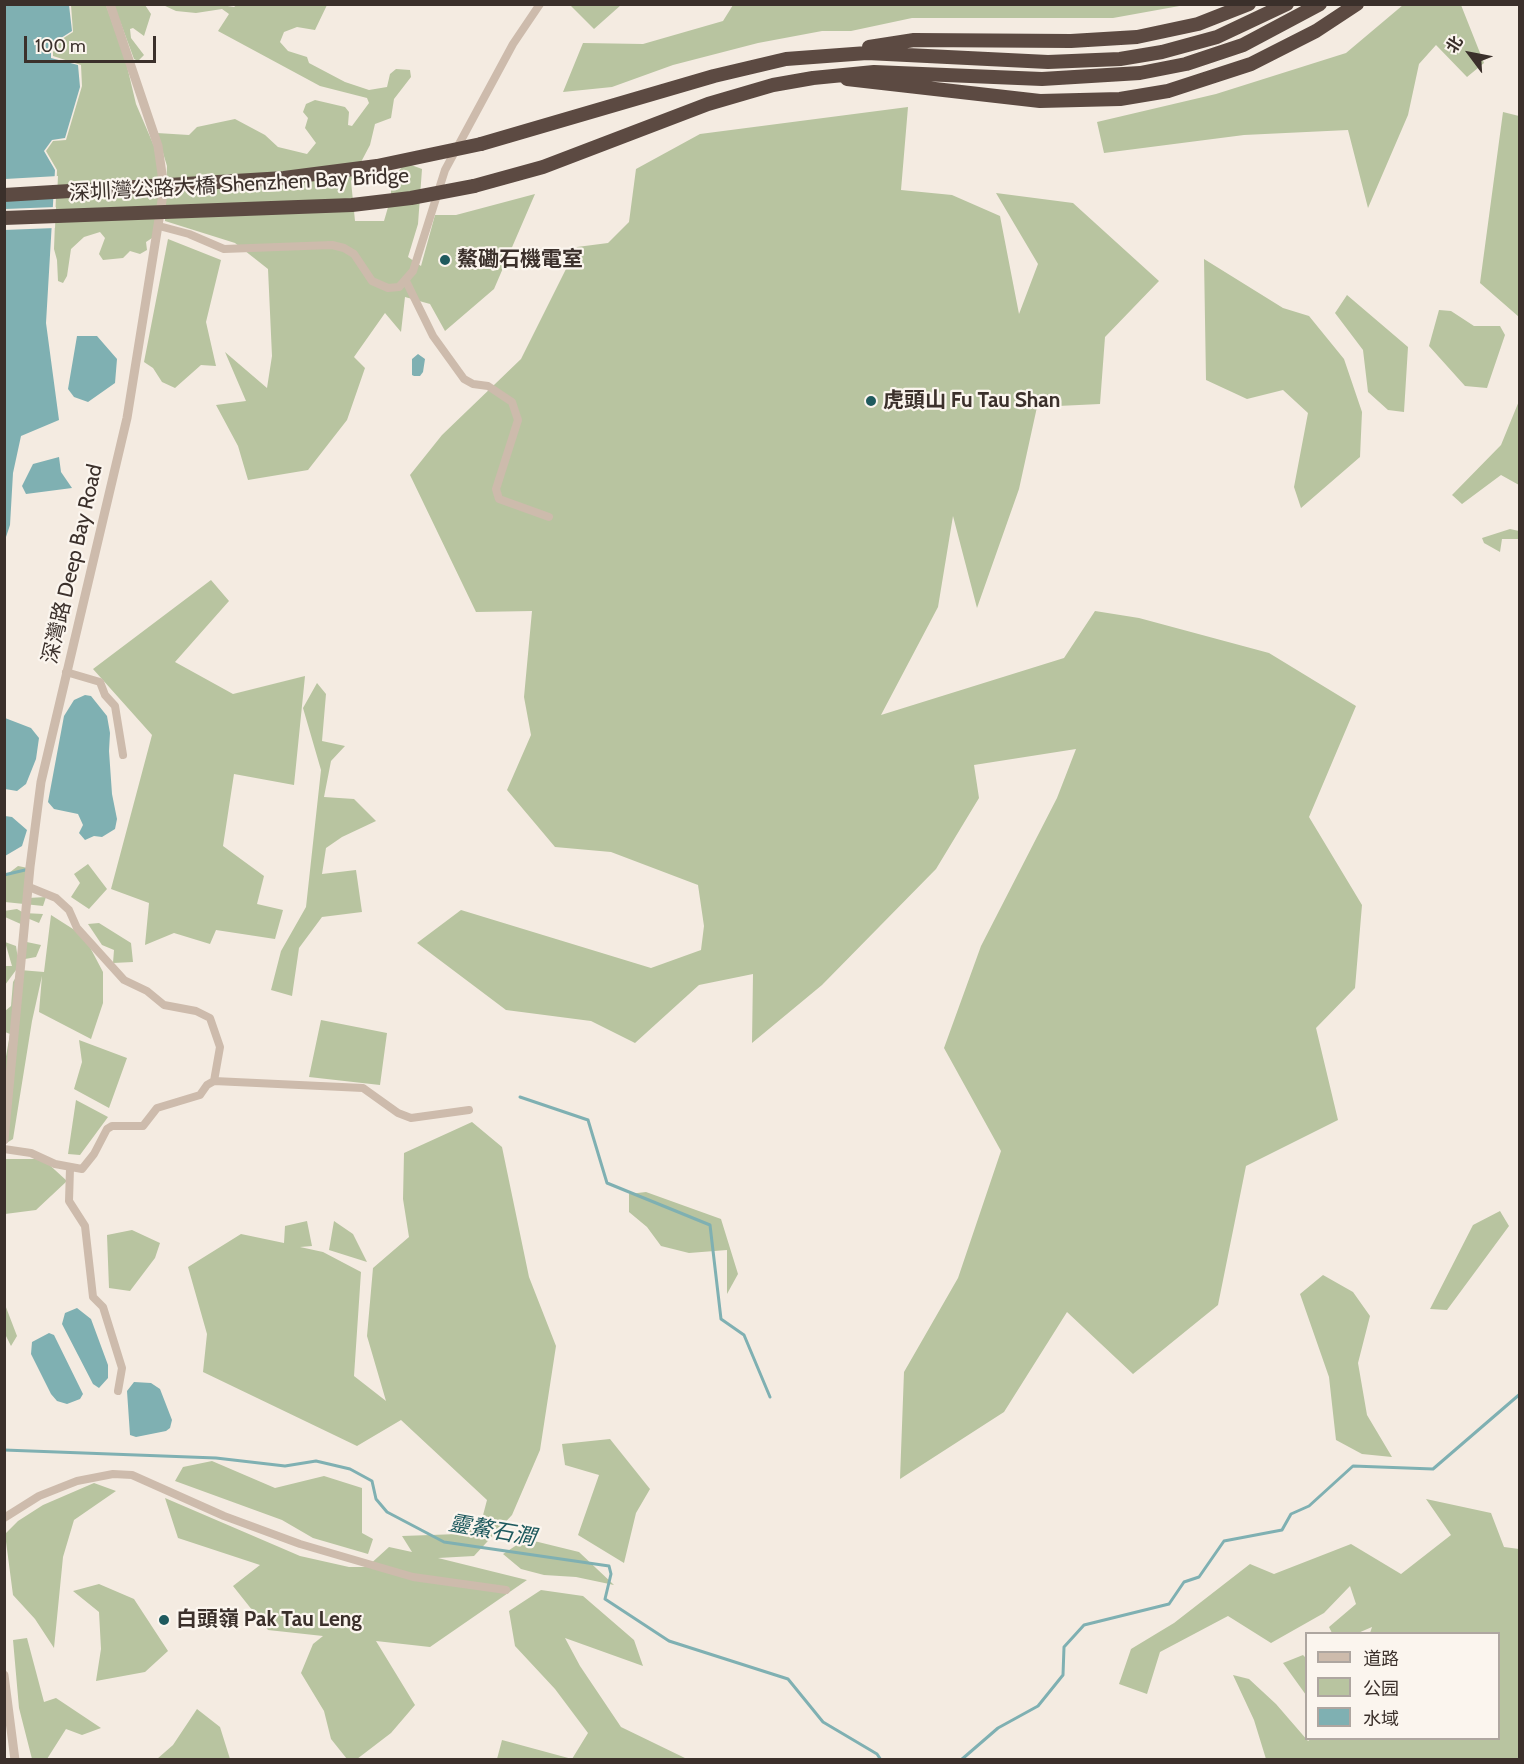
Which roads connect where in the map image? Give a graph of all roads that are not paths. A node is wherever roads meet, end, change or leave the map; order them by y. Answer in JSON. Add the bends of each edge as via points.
{"nodes":[{"id":1,"x":110,"y":4,"type":"edge"},
{"id":2,"x":540,"y":4,"type":"edge"},
{"id":3,"x":1249,"y":4,"type":"edge"},
{"id":4,"x":1287,"y":4,"type":"edge"},
{"id":5,"x":1320,"y":4,"type":"edge"},
{"id":6,"x":1357,"y":4,"type":"edge"},
{"id":7,"x":841,"y":53,"type":"junction"},
{"id":8,"x":834,"y":75,"type":"junction"},
{"id":9,"x":4,"y":195,"type":"edge"},
{"id":10,"x":4,"y":218,"type":"edge"},
{"id":11,"x":159,"y":226,"type":"junction"},
{"id":12,"x":406,"y":280,"type":"junction"},
{"id":13,"x":549,"y":517,"type":"dead end"},
{"id":14,"x":66,"y":672,"type":"junction"},
{"id":15,"x":123,"y":755,"type":"dead end"},
{"id":16,"x":29,"y":887,"type":"junction"},
{"id":17,"x":214,"y":1081,"type":"junction"},
{"id":18,"x":469,"y":1110,"type":"dead end"},
{"id":19,"x":4,"y":1140,"type":"edge"},
{"id":20,"x":4,"y":1149,"type":"edge"},
{"id":21,"x":70,"y":1168,"type":"junction"},
{"id":22,"x":118,"y":1391,"type":"dead end"},
{"id":23,"x":4,"y":1518,"type":"edge"},
{"id":24,"x":506,"y":1590,"type":"dead end"},
{"id":25,"x":4,"y":1675,"type":"edge"},
{"id":26,"x":15,"y":1760,"type":"edge"}],
"edges":[{"from":1,"to":11,"type":"street","name":"深灣路 Deep Bay Road","via":[[162,164],[164,188]]},
{"from":2,"to":12,"type":"street","via":[[513,44],[445,170],[413,271]]},
{"from":3,"to":7,"type":"highway","via":[[1198,24],[1137,37],[1083,41],[914,40]]},
{"from":4,"to":7,"type":"highway","via":[[1252,23],[1172,50],[1095,61]]},
{"from":5,"to":8,"type":"highway","name":"深圳灣公路大橋 Shenzhen Bay Bridge","via":[[1261,37],[1186,64],[1118,76],[1042,79],[874,72]]},
{"from":6,"to":8,"type":"highway","via":[[1316,31],[1251,64],[1168,91],[1120,99],[1040,101],[864,82]]},
{"from":7,"to":9,"type":"highway","name":"深圳灣公路大橋 Shenzhen Bay Bridge","bridge":true,"via":[[736,70],[481,144],[404,161],[284,178]]},
{"from":8,"to":10,"type":"highway","name":"深圳灣公路大橋 Shenzhen Bay Bridge","bridge":true,"via":[[726,98],[543,167],[411,198],[352,205]]},
{"from":11,"to":12,"type":"street","via":[[224,249],[332,245],[354,255],[372,281],[388,288],[399,287]]},
{"from":11,"to":14,"type":"street","name":"深灣路 Deep Bay Road","via":[[127,418]]},
{"from":12,"to":13,"type":"street","via":[[433,336],[464,379],[488,386],[512,402],[518,420],[496,489],[499,499]]},
{"from":14,"to":15,"type":"street","via":[[100,682],[115,706]]},
{"from":14,"to":16,"type":"street","name":"深灣路 Deep Bay Road","via":[[41,782]]},
{"from":16,"to":17,"type":"street","via":[[56,898],[69,910],[77,928],[124,980],[164,1005],[210,1018],[220,1047]]},
{"from":16,"to":19,"type":"street","name":"深灣路 Deep Bay Road"},
{"from":17,"to":18,"type":"street","via":[[363,1088],[411,1118]]},
{"from":17,"to":21,"type":"street","via":[[200,1095],[157,1108],[143,1126],[106,1129],[82,1169]]},
{"from":20,"to":21,"type":"street","via":[[31,1153]]},
{"from":21,"to":22,"type":"street","via":[[69,1201],[85,1226],[93,1297],[102,1307],[122,1368]]},
{"from":23,"to":24,"type":"street","via":[[39,1496],[77,1481],[113,1474],[132,1475],[300,1544],[413,1577]]},
{"from":25,"to":26,"type":"street"}]}
